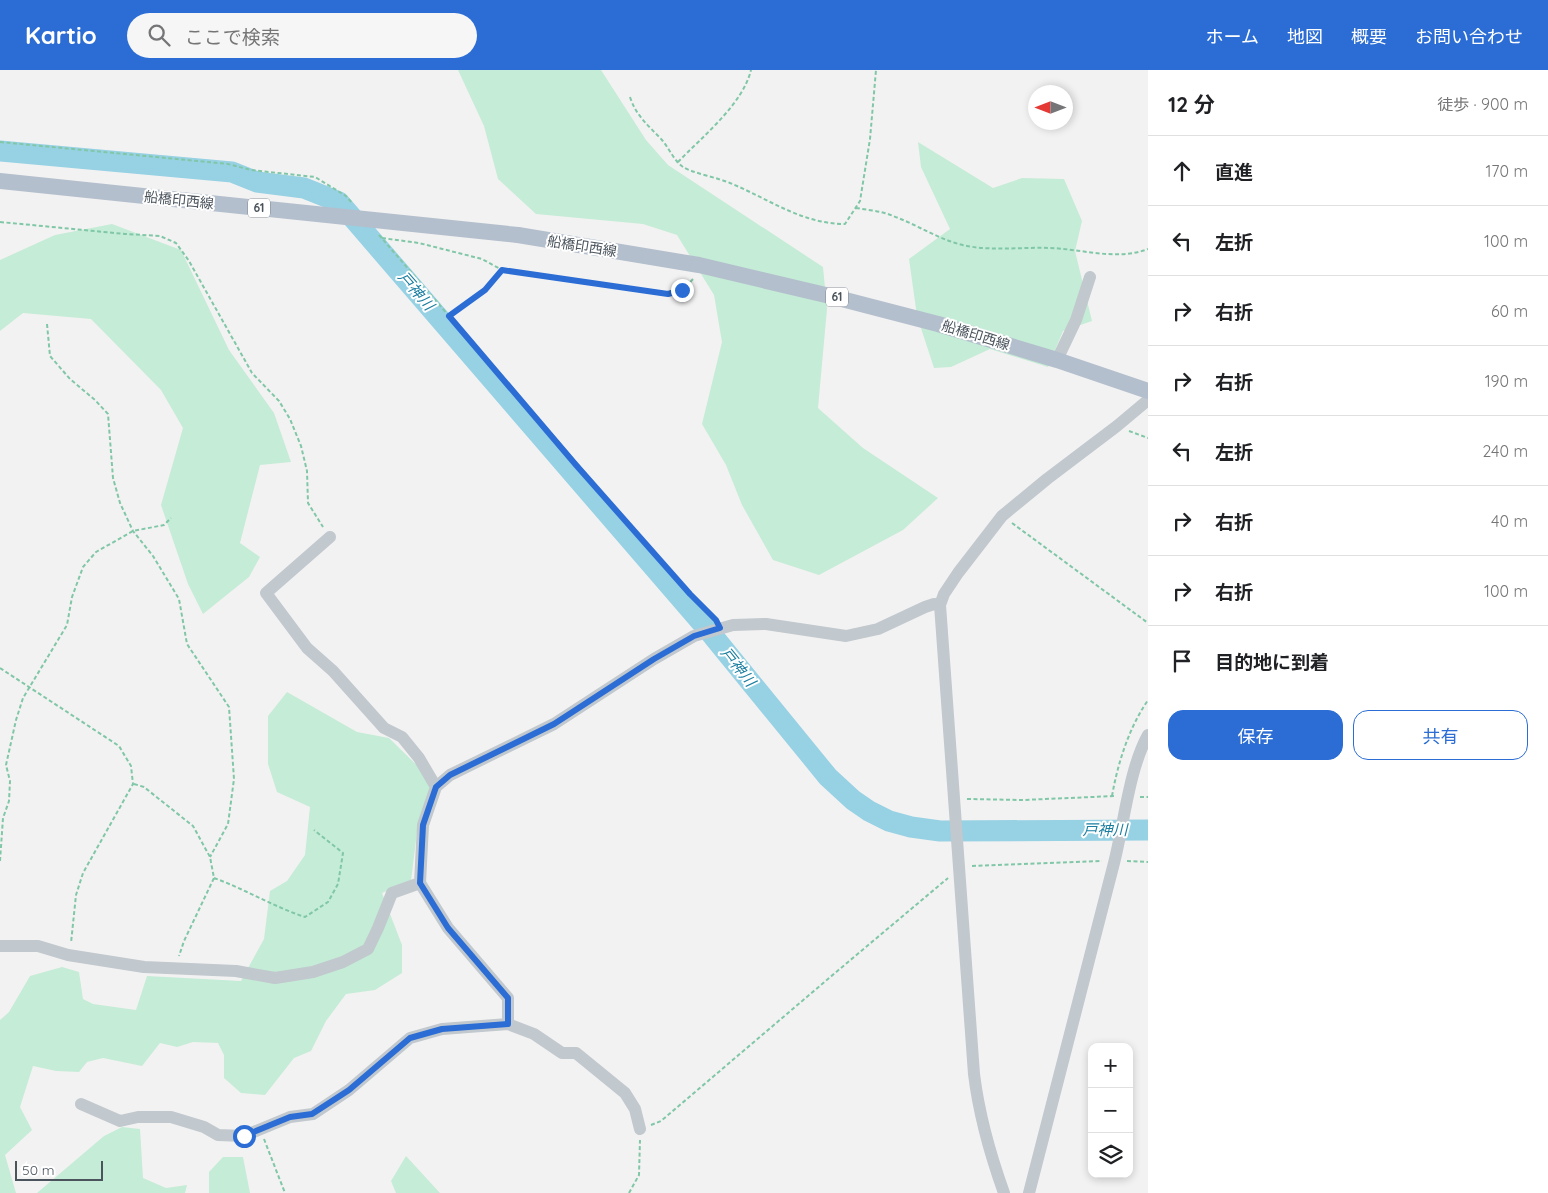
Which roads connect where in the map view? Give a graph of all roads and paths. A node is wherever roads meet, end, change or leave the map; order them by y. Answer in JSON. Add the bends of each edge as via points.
{"nodes":[{"id":1,"x":751,"y":70,"type":"edge"},
{"id":2,"x":876,"y":70,"type":"edge"},
{"id":3,"x":630,"y":97,"type":"dead end"},
{"id":4,"x":0,"y":142,"type":"edge"},
{"id":5,"x":678,"y":162,"type":"junction"},
{"id":6,"x":0,"y":180,"type":"edge"},
{"id":7,"x":352,"y":203,"type":"dead end"},
{"id":8,"x":856,"y":208,"type":"junction"},
{"id":9,"x":0,"y":222,"type":"edge"},
{"id":10,"x":376,"y":231,"type":"dead end"},
{"id":11,"x":382,"y":238,"type":"junction"},
{"id":12,"x":1148,"y":249,"type":"edge"},
{"id":13,"x":699,"y":265,"type":"junction"},
{"id":14,"x":502,"y":270,"type":"junction"},
{"id":15,"x":1090,"y":277,"type":"dead end"},
{"id":16,"x":449,"y":316,"type":"junction"},
{"id":17,"x":47,"y":324,"type":"dead end"},
{"id":18,"x":1057,"y":360,"type":"junction"},
{"id":19,"x":1148,"y":391,"type":"edge"},
{"id":20,"x":1148,"y":400,"type":"edge"},
{"id":21,"x":1117,"y":426,"type":"junction"},
{"id":22,"x":1148,"y":438,"type":"edge"},
{"id":23,"x":1002,"y":516,"type":"junction"},
{"id":24,"x":171,"y":518,"type":"dead end"},
{"id":25,"x":133,"y":531,"type":"junction"},
{"id":26,"x":330,"y":537,"type":"joint"},
{"id":27,"x":940,"y":605,"type":"junction"},
{"id":28,"x":1148,"y":623,"type":"edge"},
{"id":29,"x":720,"y":628,"type":"junction"},
{"id":30,"x":0,"y":668,"type":"edge"},
{"id":31,"x":30,"y":686,"type":"junction"},
{"id":32,"x":1148,"y":700,"type":"edge"},
{"id":33,"x":1148,"y":735,"type":"edge"},
{"id":34,"x":133,"y":784,"type":"junction"},
{"id":35,"x":436,"y":787,"type":"junction"},
{"id":36,"x":1112,"y":796,"type":"junction"},
{"id":37,"x":1121,"y":796,"type":"dead end"},
{"id":38,"x":1139,"y":796,"type":"dead end"},
{"id":39,"x":1148,"y":797,"type":"edge"},
{"id":40,"x":955,"y":799,"type":"junction"},
{"id":41,"x":314,"y":830,"type":"dead end"},
{"id":42,"x":210,"y":857,"type":"junction"},
{"id":43,"x":0,"y":861,"type":"edge"},
{"id":44,"x":1109,"y":861,"type":"dead end"},
{"id":45,"x":1119,"y":861,"type":"dead end"},
{"id":46,"x":1148,"y":862,"type":"edge"},
{"id":47,"x":960,"y":870,"type":"junction"},
{"id":48,"x":214,"y":878,"type":"junction"},
{"id":49,"x":420,"y":883,"type":"junction"},
{"id":50,"x":0,"y":946,"type":"edge"},
{"id":51,"x":68,"y":955,"type":"junction"},
{"id":52,"x":175,"y":968,"type":"junction"},
{"id":53,"x":508,"y":1024,"type":"junction"},
{"id":54,"x":81,"y":1104,"type":"dead end"},
{"id":55,"x":260,"y":1128,"type":"junction"},
{"id":56,"x":640,"y":1129,"type":"junction"},
{"id":57,"x":285,"y":1193,"type":"edge"},
{"id":58,"x":629,"y":1193,"type":"edge"},
{"id":59,"x":1004,"y":1193,"type":"edge"},
{"id":60,"x":1029,"y":1193,"type":"edge"}],
"edges":[{"from":1,"to":5,"type":"path","via":[[734,103]]},
{"from":2,"to":8,"type":"path","via":[[870,139],[860,201]]},
{"from":3,"to":5,"type":"path","via":[[639,115]]},
{"from":4,"to":7,"type":"path","via":[[228,164],[251,170],[315,176]]},
{"from":5,"to":8,"type":"path","via":[[683,168],[730,183],[800,217],[845,224]]},
{"from":6,"to":13,"type":"main road","name":"船橋印西線","number":"61","bridge":true,"via":[[518,235]]},
{"from":8,"to":12,"type":"path","via":[[891,215],[967,246],[1052,248],[1104,254],[1137,253]]},
{"from":9,"to":26,"type":"path","via":[[160,236],[176,243],[252,373],[279,401],[290,419],[307,471],[308,503]]},
{"from":10,"to":11,"type":"path"},
{"from":11,"to":14,"type":"path","via":[[419,243],[482,259]]},
{"from":11,"to":16,"type":"path"},
{"from":13,"to":14,"type":"path","via":[[693,279],[682,290],[668,294]]},
{"from":13,"to":18,"type":"main road","name":"船橋印西線","number":"61","via":[[938,324]]},
{"from":14,"to":16,"type":"path","via":[[485,290]]},
{"from":15,"to":18,"type":"street","via":[[1076,320]]},
{"from":16,"to":29,"type":"path"},
{"from":17,"to":25,"type":"path","via":[[50,356],[108,414],[113,478]]},
{"from":18,"to":19,"type":"main road","name":"船橋印西線","number":"61"},
{"from":20,"to":21,"type":"street"},
{"from":21,"to":22,"type":"path"},
{"from":21,"to":23,"type":"street"},
{"from":23,"to":27,"type":"street","via":[[958,573]]},
{"from":23,"to":28,"type":"path"},
{"from":24,"to":25,"type":"path","via":[[164,525]]},
{"from":25,"to":31,"type":"path","via":[[96,552],[83,567],[72,597],[67,625]]},
{"from":25,"to":42,"type":"path","via":[[153,556],[179,599],[188,644],[229,707],[234,779],[228,824]]},
{"from":26,"to":35,"type":"street","via":[[266,593],[307,648],[333,671],[384,728],[402,737]]},
{"from":27,"to":29,"type":"street","via":[[925,607],[878,629],[846,636],[766,624]]},
{"from":27,"to":40,"type":"street"},
{"from":29,"to":35,"type":"street","via":[[694,636],[554,724],[450,775]]},
{"from":30,"to":31,"type":"path"},
{"from":31,"to":34,"type":"path","via":[[119,746],[131,766]]},
{"from":31,"to":43,"type":"path","via":[[16,720],[6,765],[10,794],[3,818]]},
{"from":32,"to":36,"type":"path","via":[[1124,748]]},
{"from":33,"to":60,"type":"street","via":[[1135,768],[1119,844]]},
{"from":34,"to":42,"type":"path","via":[[144,787],[193,826]]},
{"from":34,"to":51,"type":"path","via":[[83,873],[76,895]]},
{"from":35,"to":49,"type":"street","via":[[423,825]]},
{"from":36,"to":37,"type":"path"},
{"from":36,"to":40,"type":"path"},
{"from":38,"to":39,"type":"path"},
{"from":40,"to":47,"type":"street"},
{"from":41,"to":48,"type":"path","via":[[343,853],[338,884],[328,902],[305,917]]},
{"from":42,"to":48,"type":"path"},
{"from":44,"to":47,"type":"path"},
{"from":45,"to":46,"type":"path"},
{"from":47,"to":56,"type":"path","via":[[661,1121]]},
{"from":47,"to":59,"type":"street","via":[[974,1074],[986,1136]]},
{"from":48,"to":52,"type":"path"},
{"from":49,"to":52,"type":"street","via":[[392,893],[368,949],[343,962],[313,972],[275,978],[236,971]]},
{"from":49,"to":53,"type":"street","via":[[448,928],[508,998]]},
{"from":50,"to":51,"type":"street","via":[[38,946]]},
{"from":51,"to":52,"type":"street","via":[[144,967]]},
{"from":53,"to":55,"type":"street","via":[[442,1029],[410,1038],[349,1090],[312,1114],[290,1117]]},
{"from":53,"to":56,"type":"street","via":[[534,1034],[562,1053],[576,1053],[625,1093]]},
{"from":54,"to":55,"type":"street","via":[[120,1121],[138,1116],[171,1118],[204,1127],[218,1135],[244,1136]]},
{"from":55,"to":57,"type":"path"},
{"from":56,"to":58,"type":"path","via":[[639,1175]]}]}
